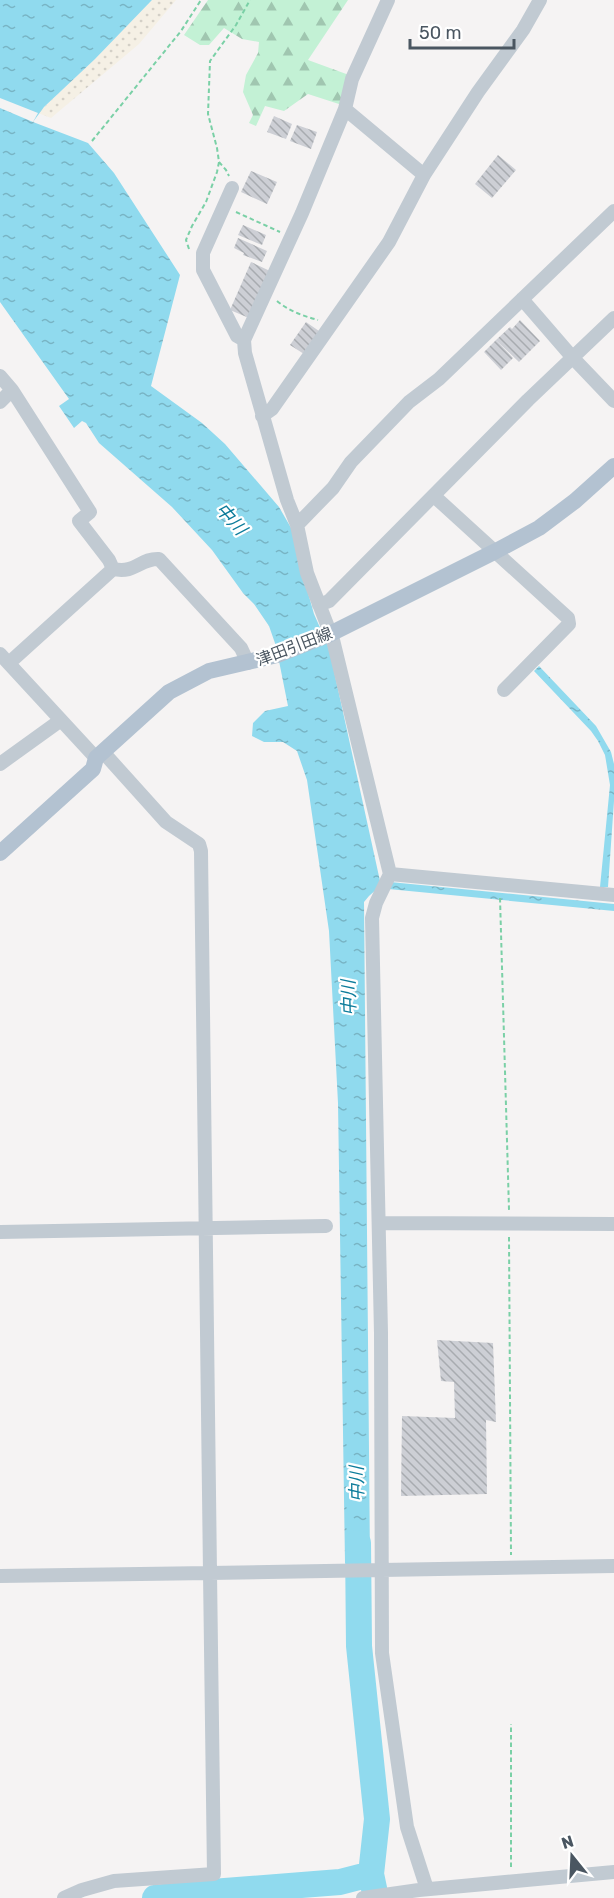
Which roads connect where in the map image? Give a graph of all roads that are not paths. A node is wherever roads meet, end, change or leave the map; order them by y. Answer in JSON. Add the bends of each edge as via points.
{"nodes":[{"id":1,"x":388,"y":0,"type":"edge"},
{"id":2,"x":540,"y":0,"type":"edge"},
{"id":3,"x":345,"y":109,"type":"junction"},
{"id":4,"x":424,"y":175,"type":"junction"},
{"id":5,"x":232,"y":188,"type":"road end"},
{"id":6,"x":614,"y":211,"type":"edge"},
{"id":7,"x":522,"y":299,"type":"junction"},
{"id":8,"x":614,"y":318,"type":"edge"},
{"id":9,"x":244,"y":340,"type":"junction"},
{"id":10,"x":573,"y":358,"type":"junction"},
{"id":11,"x":0,"y":375,"type":"edge"},
{"id":12,"x":12,"y":390,"type":"junction"},
{"id":13,"x":614,"y":401,"type":"edge"},
{"id":14,"x":0,"y":402,"type":"edge"},
{"id":15,"x":262,"y":416,"type":"junction"},
{"id":16,"x":614,"y":466,"type":"edge"},
{"id":17,"x":434,"y":496,"type":"junction"},
{"id":18,"x":297,"y":525,"type":"junction"},
{"id":19,"x":496,"y":551,"type":"junction"},
{"id":20,"x":113,"y":569,"type":"junction"},
{"id":21,"x":319,"y":605,"type":"junction"},
{"id":22,"x":328,"y":634,"type":"junction"},
{"id":23,"x":4,"y":659,"type":"edge"},
{"id":24,"x":248,"y":663,"type":"junction"},
{"id":25,"x":504,"y":690,"type":"dead end"},
{"id":26,"x":61,"y":720,"type":"junction"},
{"id":27,"x":100,"y":755,"type":"junction"},
{"id":28,"x":0,"y":764,"type":"edge"},
{"id":29,"x":0,"y":853,"type":"edge"},
{"id":30,"x":390,"y":874,"type":"junction"},
{"id":31,"x":614,"y":895,"type":"edge"},
{"id":32,"x":379,"y":1223,"type":"junction"},
{"id":33,"x":614,"y":1224,"type":"edge"},
{"id":34,"x":326,"y":1226,"type":"dead end"},
{"id":35,"x":205,"y":1228,"type":"junction"},
{"id":36,"x":0,"y":1232,"type":"edge"},
{"id":37,"x":614,"y":1566,"type":"edge"},
{"id":38,"x":378,"y":1570,"type":"junction"},
{"id":39,"x":210,"y":1573,"type":"junction"},
{"id":40,"x":0,"y":1576,"type":"edge"},
{"id":41,"x":614,"y":1872,"type":"edge"},
{"id":42,"x":423,"y":1889,"type":"junction"},
{"id":43,"x":63,"y":1898,"type":"edge"},
{"id":44,"x":363,"y":1898,"type":"edge"}],
"edges":[{"from":1,"to":3,"type":"street","via":[[352,79]]},
{"from":2,"to":4,"type":"street"},
{"from":3,"to":4,"type":"street"},
{"from":3,"to":9,"type":"street"},
{"from":4,"to":15,"type":"street","via":[[389,242],[272,409]]},
{"from":5,"to":9,"type":"street","via":[[203,253],[203,270],[237,336]]},
{"from":6,"to":7,"type":"street"},
{"from":7,"to":10,"type":"street"},
{"from":7,"to":18,"type":"street","via":[[439,379],[409,402]]},
{"from":8,"to":10,"type":"street"},
{"from":9,"to":15,"type":"street"},
{"from":10,"to":13,"type":"street"},
{"from":10,"to":17,"type":"street"},
{"from":11,"to":12,"type":"street"},
{"from":12,"to":14,"type":"street"},
{"from":12,"to":20,"type":"street","via":[[90,512],[79,521]]},
{"from":15,"to":18,"type":"street"},
{"from":16,"to":19,"type":"main road","name":"津田引田線","via":[[539,528]]},
{"from":17,"to":19,"type":"street"},
{"from":17,"to":21,"type":"street","via":[[329,601]]},
{"from":18,"to":21,"type":"street"},
{"from":19,"to":22,"type":"main road","name":"津田引田線"},
{"from":19,"to":25,"type":"street","via":[[568,618],[569,624]]},
{"from":20,"to":23,"type":"street"},
{"from":20,"to":24,"type":"street","via":[[125,572],[159,559],[241,648]]},
{"from":21,"to":22,"type":"street"},
{"from":22,"to":24,"type":"main road","name":"津田引田線"},
{"from":22,"to":30,"type":"street"},
{"from":23,"to":26,"type":"street"},
{"from":24,"to":27,"type":"main road","name":"津田引田線","via":[[209,672],[169,692]]},
{"from":26,"to":27,"type":"street"},
{"from":26,"to":28,"type":"street"},
{"from":27,"to":29,"type":"main road","name":"津田引田線","via":[[93,769]]},
{"from":27,"to":35,"type":"street","via":[[166,822],[199,844],[201,851]]},
{"from":30,"to":31,"type":"street"},
{"from":30,"to":32,"type":"street","via":[[372,918]]},
{"from":32,"to":33,"type":"street"},
{"from":32,"to":38,"type":"street"},
{"from":34,"to":35,"type":"street"},
{"from":35,"to":36,"type":"street"},
{"from":35,"to":39,"type":"street"},
{"from":37,"to":38,"type":"street"},
{"from":38,"to":39,"type":"street"},
{"from":38,"to":42,"type":"street","via":[[382,1653],[407,1827]]},
{"from":39,"to":40,"type":"street"},
{"from":39,"to":43,"type":"street","via":[[214,1874],[114,1881]]},
{"from":41,"to":42,"type":"street"},
{"from":42,"to":44,"type":"street"}]}
